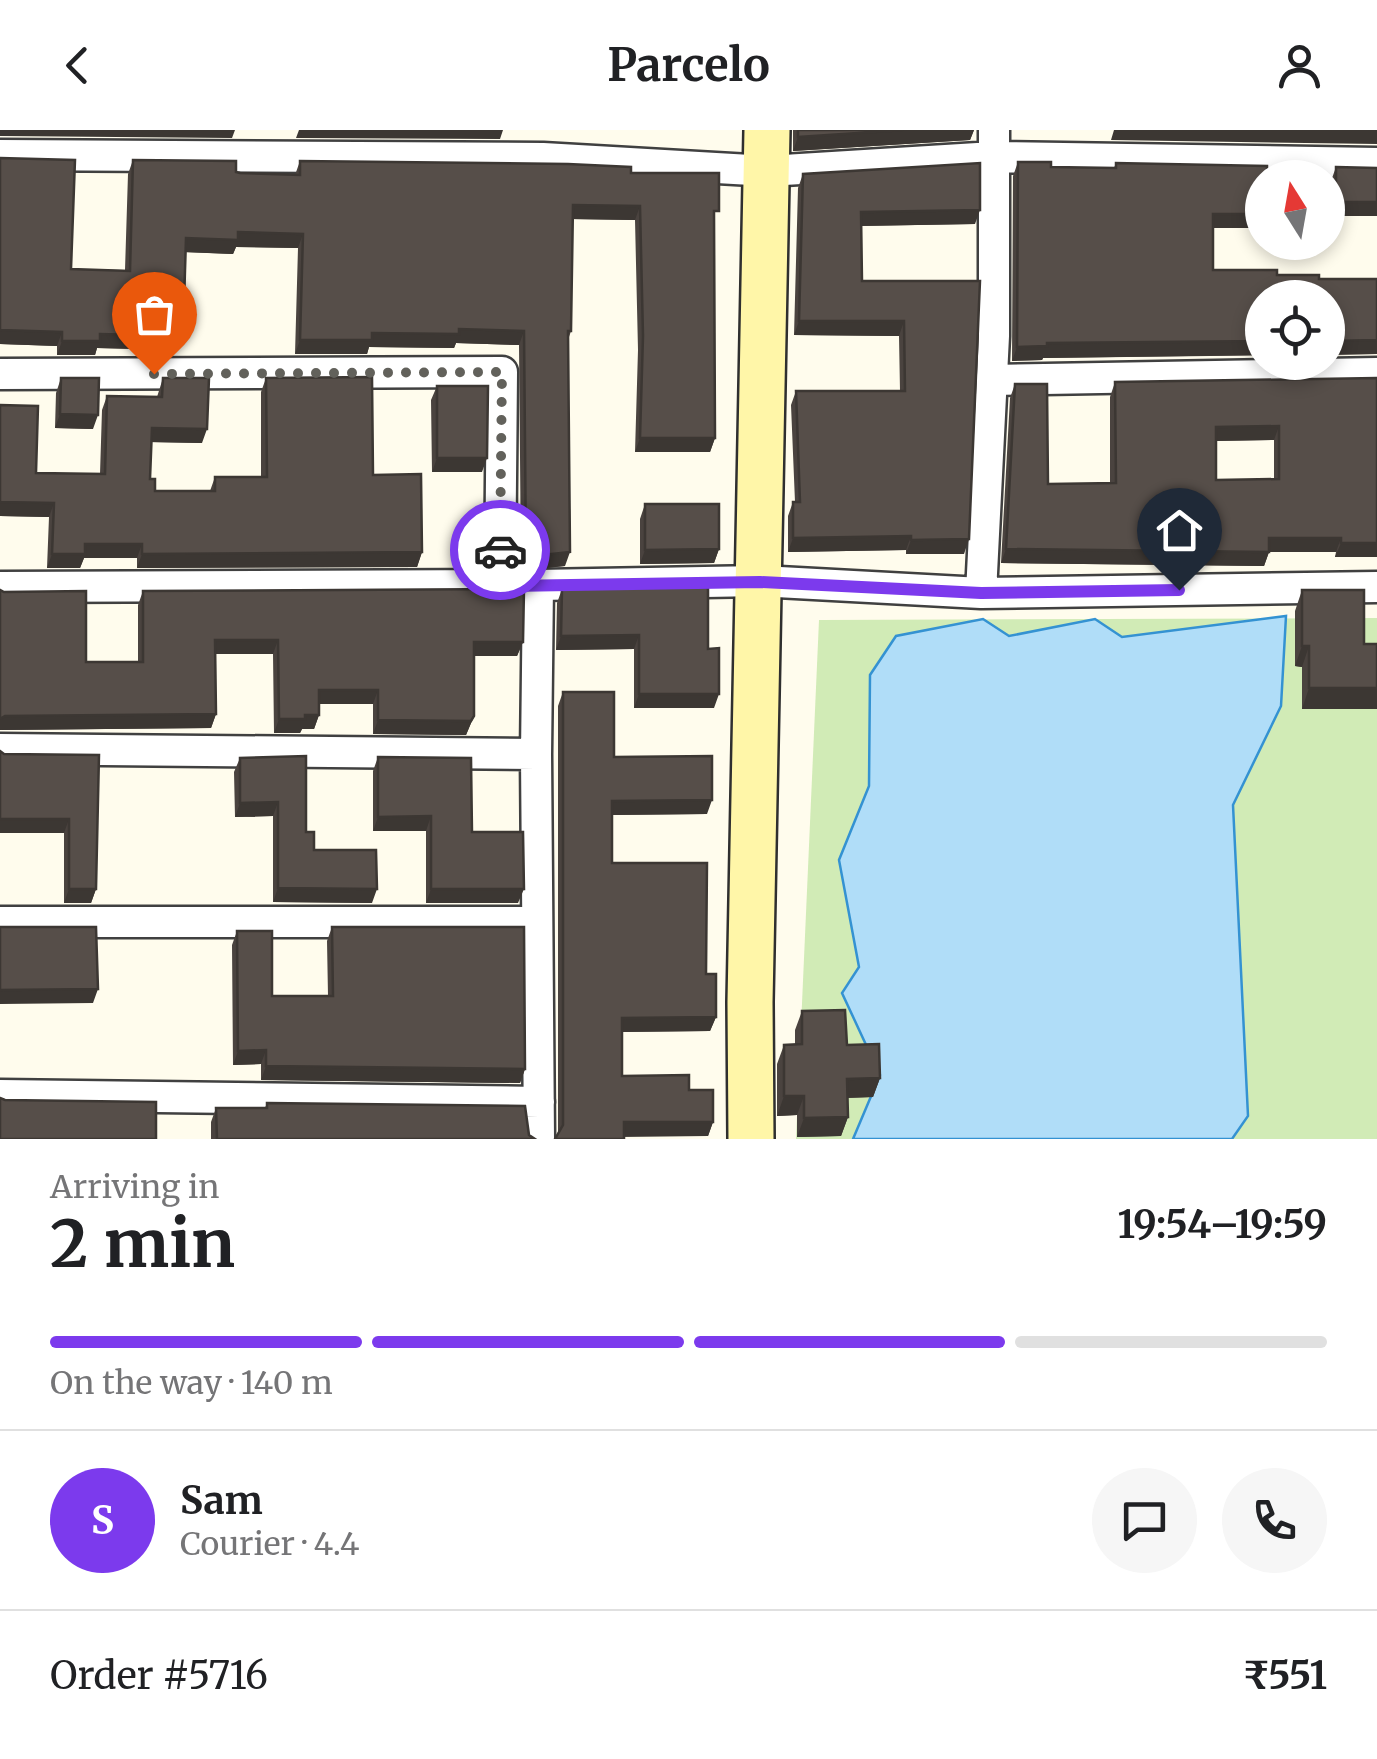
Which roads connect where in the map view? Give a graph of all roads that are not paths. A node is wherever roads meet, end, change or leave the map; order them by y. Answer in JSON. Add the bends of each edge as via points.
{"nodes":[{"id":1,"x":542,"y":144,"type":"edge"},
{"id":2,"x":994,"y":144,"type":"edge"},
{"id":3,"x":768,"y":150,"type":"edge"},
{"id":4,"x":0,"y":155,"type":"edge"},
{"id":5,"x":1377,"y":163,"type":"edge"},
{"id":6,"x":1377,"y":373,"type":"edge"},
{"id":7,"x":0,"y":374,"type":"edge"},
{"id":8,"x":992,"y":380,"type":"junction"},
{"id":9,"x":760,"y":582,"type":"junction"},
{"id":10,"x":538,"y":585,"type":"junction"},
{"id":11,"x":500,"y":586,"type":"junction"},
{"id":12,"x":0,"y":587,"type":"edge"},
{"id":13,"x":1377,"y":587,"type":"edge"},
{"id":14,"x":981,"y":593,"type":"junction"},
{"id":15,"x":0,"y":749,"type":"edge"},
{"id":16,"x":536,"y":754,"type":"junction"},
{"id":17,"x":0,"y":922,"type":"edge"},
{"id":18,"x":537,"y":922,"type":"junction"},
{"id":19,"x":0,"y":1095,"type":"edge"},
{"id":20,"x":539,"y":1102,"type":"junction"},
{"id":21,"x":539,"y":1139,"type":"edge"},
{"id":22,"x":751,"y":1139,"type":"edge"}],
"edges":[{"from":1,"to":3,"type":"street"},
{"from":1,"to":4,"type":"street"},
{"from":2,"to":3,"type":"street"},
{"from":2,"to":5,"type":"street"},
{"from":2,"to":8,"type":"street"},
{"from":3,"to":9,"type":"street"},
{"from":6,"to":8,"type":"street"},
{"from":7,"to":11,"type":"street","via":[[502,372]]},
{"from":8,"to":14,"type":"street"},
{"from":9,"to":10,"type":"street"},
{"from":9,"to":14,"type":"street"},
{"from":9,"to":22,"type":"street"},
{"from":10,"to":11,"type":"street"},
{"from":10,"to":16,"type":"street"},
{"from":11,"to":12,"type":"street"},
{"from":13,"to":14,"type":"street"},
{"from":15,"to":16,"type":"street"},
{"from":16,"to":18,"type":"street"},
{"from":17,"to":18,"type":"street"},
{"from":18,"to":20,"type":"street"},
{"from":19,"to":20,"type":"street"},
{"from":20,"to":21,"type":"street"}]}
